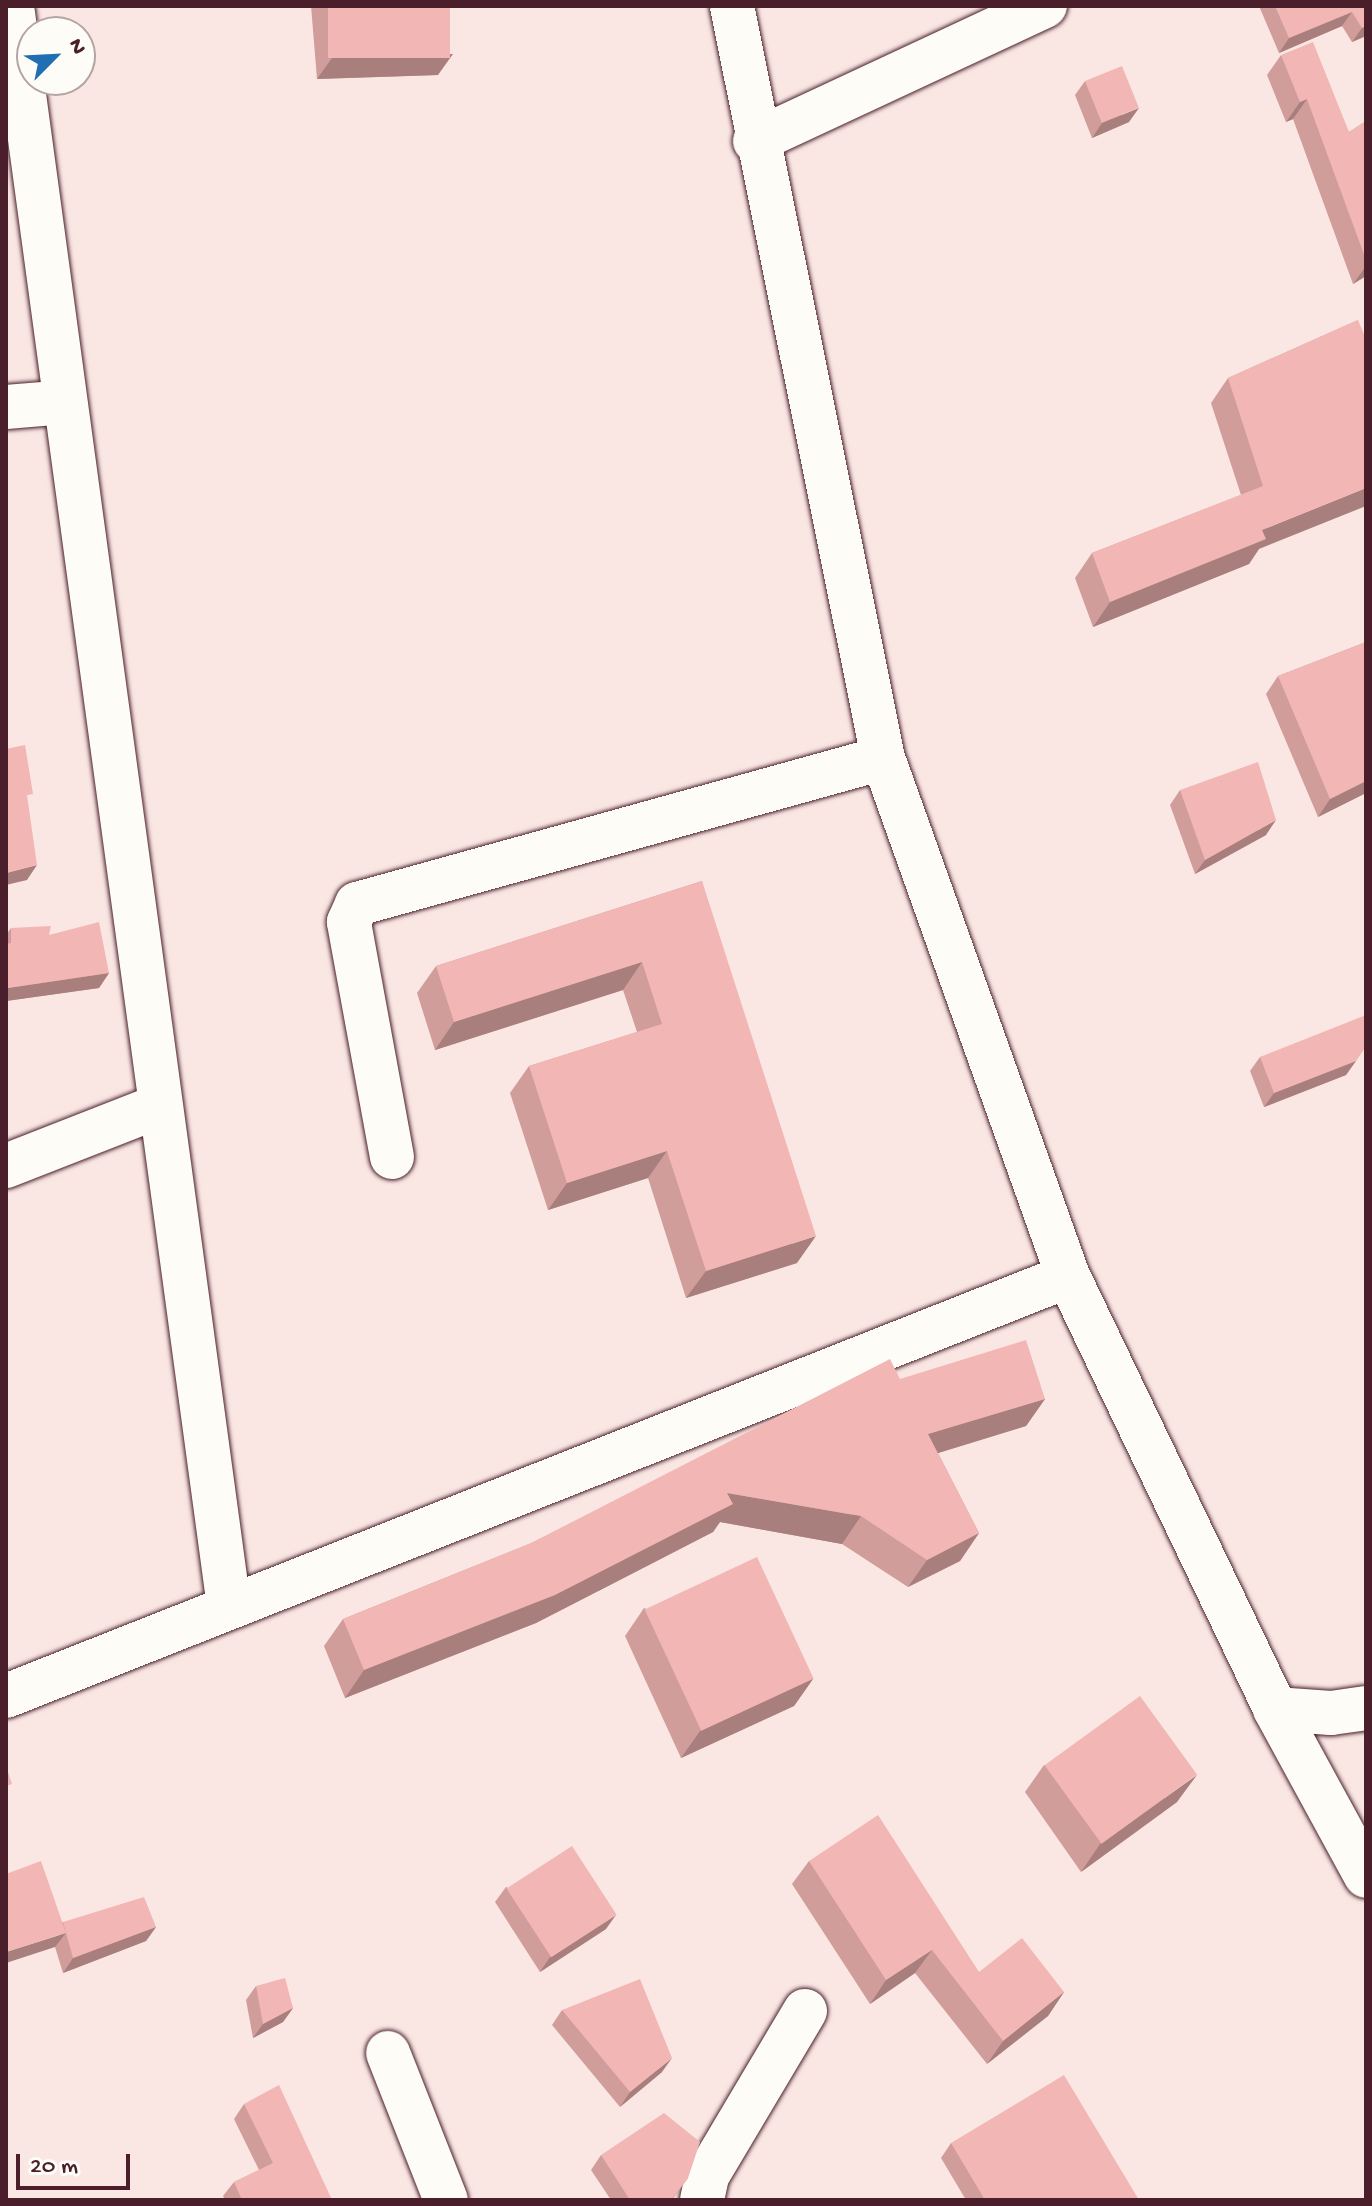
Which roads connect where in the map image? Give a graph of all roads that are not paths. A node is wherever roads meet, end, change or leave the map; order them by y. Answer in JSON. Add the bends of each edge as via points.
{"nodes":[{"id":1,"x":12,"y":6,"type":"edge"},
{"id":2,"x":732,"y":6,"type":"edge"},
{"id":3,"x":1045,"y":6,"type":"edge"},
{"id":4,"x":755,"y":141,"type":"junction"},
{"id":5,"x":65,"y":402,"type":"junction"},
{"id":6,"x":6,"y":407,"type":"edge"},
{"id":7,"x":883,"y":758,"type":"junction"},
{"id":8,"x":159,"y":1106,"type":"junction"},
{"id":9,"x":392,"y":1157,"type":"dead end"},
{"id":10,"x":6,"y":1166,"type":"edge"},
{"id":11,"x":1068,"y":1276,"type":"junction"},
{"id":12,"x":229,"y":1607,"type":"junction"},
{"id":13,"x":6,"y":1696,"type":"edge"},
{"id":14,"x":1366,"y":1708,"type":"edge"},
{"id":15,"x":1275,"y":1709,"type":"junction"},
{"id":16,"x":1366,"y":1876,"type":"edge"},
{"id":17,"x":805,"y":2011,"type":"dead end"},
{"id":18,"x":388,"y":2053,"type":"dead end"},
{"id":19,"x":446,"y":2200,"type":"edge"},
{"id":20,"x":702,"y":2200,"type":"edge"}],
"edges":[{"from":1,"to":5,"type":"street"},
{"from":2,"to":4,"type":"street"},
{"from":3,"to":4,"type":"street"},
{"from":4,"to":7,"type":"street","via":[[817,415]]},
{"from":5,"to":6,"type":"street"},
{"from":5,"to":8,"type":"street"},
{"from":7,"to":9,"type":"street","via":[[357,904],[349,922]]},
{"from":7,"to":11,"type":"street"},
{"from":8,"to":10,"type":"street"},
{"from":8,"to":12,"type":"street"},
{"from":11,"to":12,"type":"street"},
{"from":11,"to":15,"type":"street"},
{"from":12,"to":13,"type":"street"},
{"from":14,"to":15,"type":"street","via":[[1331,1713]]},
{"from":15,"to":16,"type":"street"},
{"from":17,"to":20,"type":"street","via":[[707,2176]]},
{"from":18,"to":19,"type":"street"}]}
